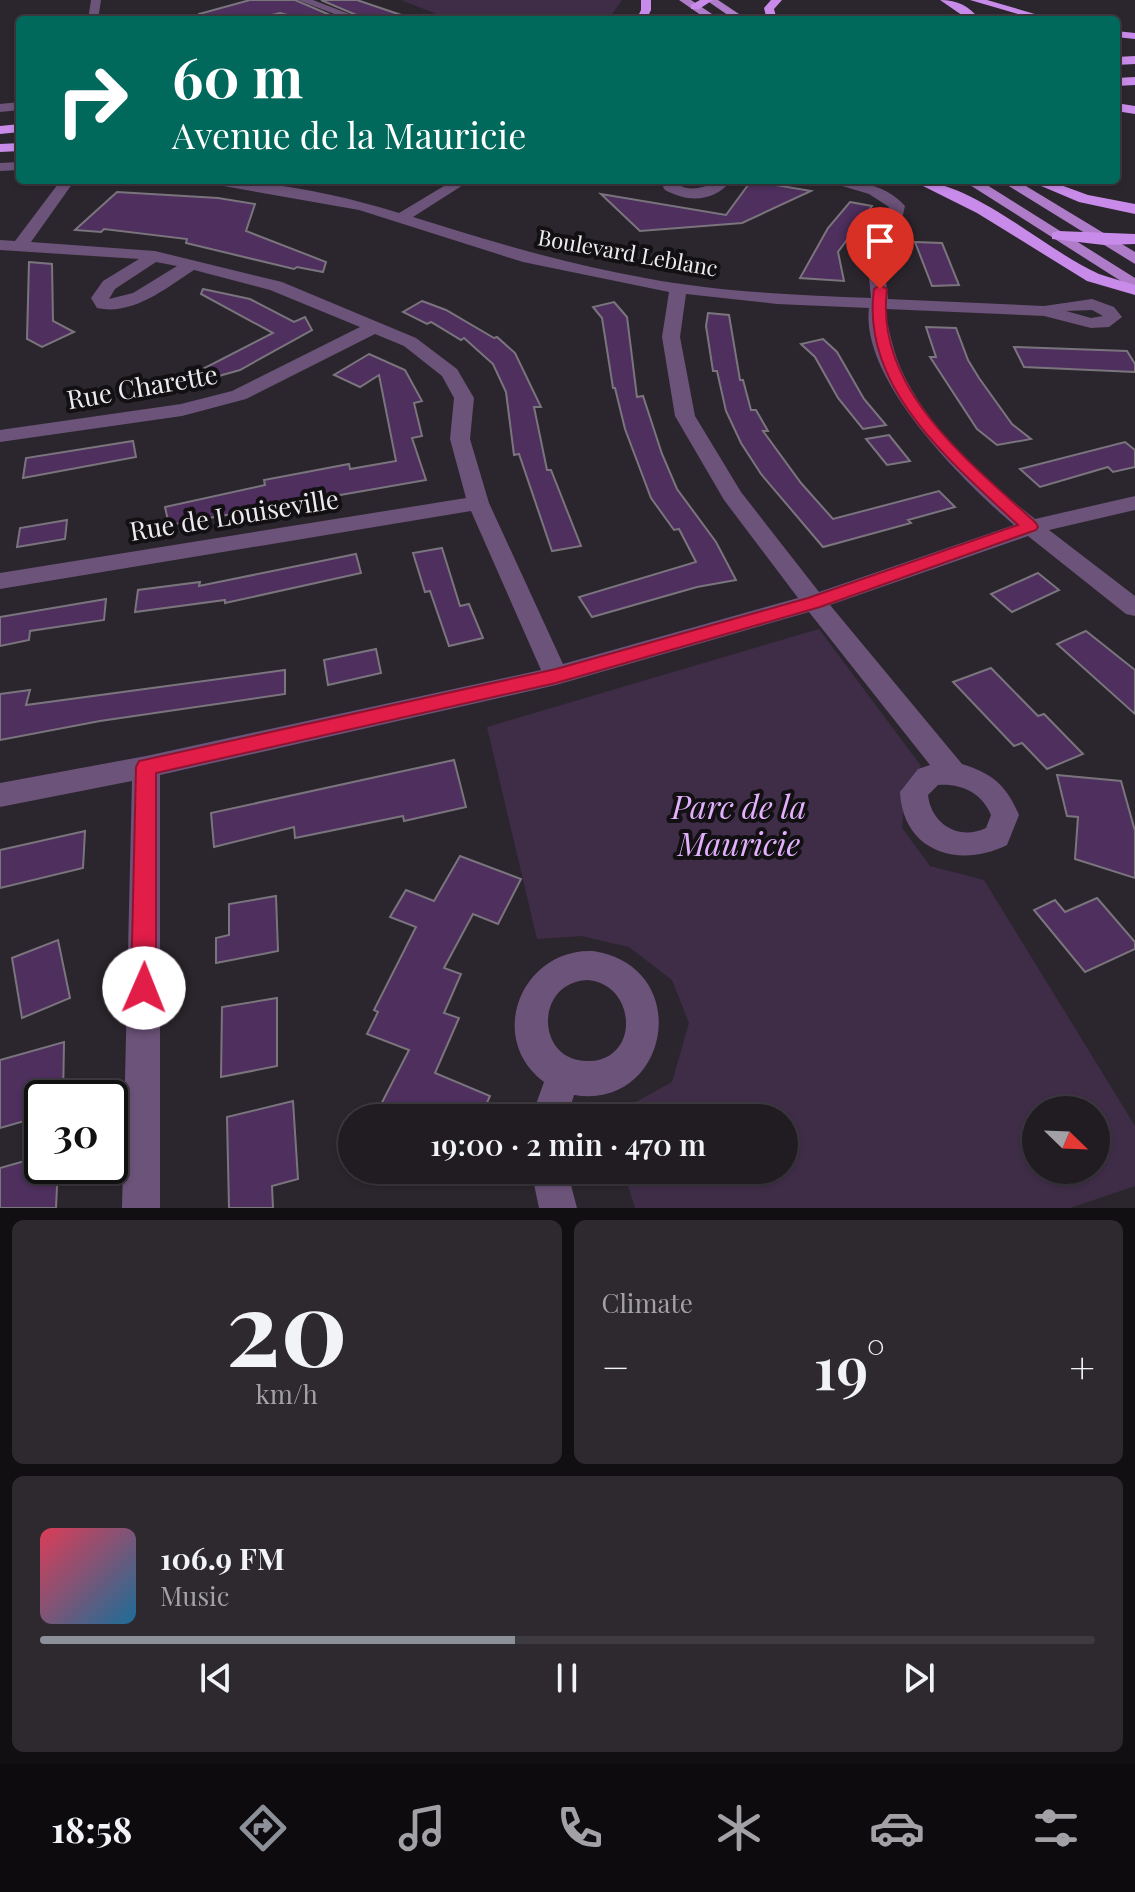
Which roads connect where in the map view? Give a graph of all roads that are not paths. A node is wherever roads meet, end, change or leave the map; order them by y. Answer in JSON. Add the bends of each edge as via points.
{"nodes":[{"id":1,"x":303,"y":0,"type":"edge"},
{"id":2,"x":709,"y":0,"type":"edge"},
{"id":3,"x":945,"y":0,"type":"edge"},
{"id":4,"x":975,"y":0,"type":"edge"},
{"id":5,"x":690,"y":3,"type":"edge"},
{"id":6,"x":349,"y":16,"type":"edge"},
{"id":7,"x":710,"y":16,"type":"edge"},
{"id":8,"x":736,"y":16,"type":"edge"},
{"id":9,"x":971,"y":16,"type":"edge"},
{"id":10,"x":1035,"y":16,"type":"edge"},
{"id":11,"x":65,"y":184,"type":"edge"},
{"id":12,"x":237,"y":184,"type":"edge"},
{"id":13,"x":457,"y":184,"type":"edge"},
{"id":14,"x":671,"y":184,"type":"edge"},
{"id":15,"x":721,"y":184,"type":"edge"},
{"id":16,"x":846,"y":184,"type":"edge"},
{"id":17,"x":927,"y":184,"type":"edge"},
{"id":18,"x":975,"y":184,"type":"edge"},
{"id":19,"x":1013,"y":184,"type":"edge"},
{"id":20,"x":1045,"y":184,"type":"edge"},
{"id":21,"x":1135,"y":209,"type":"edge"},
{"id":22,"x":403,"y":217,"type":"junction"},
{"id":23,"x":1058,"y":236,"type":"junction"},
{"id":24,"x":1135,"y":239,"type":"edge"},
{"id":25,"x":1104,"y":240,"type":"junction"},
{"id":26,"x":21,"y":244,"type":"junction"},
{"id":27,"x":0,"y":245,"type":"edge"},
{"id":28,"x":155,"y":256,"type":"junction"},
{"id":29,"x":1135,"y":259,"type":"edge"},
{"id":30,"x":192,"y":264,"type":"junction"},
{"id":31,"x":1135,"y":288,"type":"edge"},
{"id":32,"x":678,"y":289,"type":"junction"},
{"id":33,"x":878,"y":305,"type":"junction"},
{"id":34,"x":1044,"y":311,"type":"dead end"},
{"id":35,"x":374,"y":327,"type":"junction"},
{"id":36,"x":0,"y":436,"type":"edge"},
{"id":37,"x":478,"y":503,"type":"junction"},
{"id":38,"x":1135,"y":503,"type":"edge"},
{"id":39,"x":1030,"y":527,"type":"junction"},
{"id":40,"x":0,"y":581,"type":"edge"},
{"id":41,"x":814,"y":602,"type":"junction"},
{"id":42,"x":1135,"y":608,"type":"edge"},
{"id":43,"x":556,"y":676,"type":"junction"},
{"id":44,"x":146,"y":767,"type":"junction"},
{"id":45,"x":953,"y":773,"type":"dead end"},
{"id":46,"x":0,"y":795,"type":"edge"},
{"id":47,"x":564,"y":1074,"type":"dead end"},
{"id":48,"x":554,"y":1104,"type":"edge"},
{"id":49,"x":552,"y":1184,"type":"edge"},
{"id":50,"x":141,"y":1208,"type":"edge"},
{"id":51,"x":558,"y":1208,"type":"edge"}],
"edges":[{"from":1,"to":6,"type":"street"},
{"from":2,"to":5,"type":"highway"},
{"from":2,"to":8,"type":"main road"},
{"from":3,"to":9,"type":"highway"},
{"from":4,"to":10,"type":"highway"},
{"from":5,"to":7,"type":"main road"},
{"from":11,"to":26,"type":"street"},
{"from":12,"to":22,"type":"street","name":"Boulevard Leblanc"},
{"from":13,"to":22,"type":"street"},
{"from":14,"to":15,"type":"street","via":[[674,190],[700,195]]},
{"from":16,"to":33,"type":"street","via":[[897,206],[875,256]]},
{"from":17,"to":31,"type":"highway","via":[[982,210],[1093,277]]},
{"from":18,"to":23,"type":"main road"},
{"from":19,"to":25,"type":"main road"},
{"from":20,"to":21,"type":"highway"},
{"from":22,"to":32,"type":"street","name":"Boulevard Leblanc","via":[[529,259]]},
{"from":23,"to":25,"type":"highway"},
{"from":23,"to":31,"type":"main road"},
{"from":24,"to":25,"type":"highway"},
{"from":25,"to":29,"type":"main road"},
{"from":26,"to":27,"type":"street"},
{"from":26,"to":28,"type":"street"},
{"from":28,"to":30,"type":"street"},
{"from":28,"to":30,"type":"street","via":[[109,285],[100,298],[103,304],[135,301]]},
{"from":30,"to":35,"type":"street","via":[[276,286]]},
{"from":32,"to":33,"type":"street","name":"Boulevard Leblanc"},
{"from":32,"to":41,"type":"street","via":[[671,337],[685,416],[732,495]]},
{"from":33,"to":34,"type":"street","name":"Boulevard Leblanc"},
{"from":33,"to":39,"type":"street","via":[[887,356],[913,406],[952,454]]},
{"from":35,"to":36,"type":"street","name":"Rue Charette","via":[[239,395],[182,410]]},
{"from":35,"to":37,"type":"street","via":[[410,342],[450,373],[464,398],[460,439]]},
{"from":37,"to":40,"type":"street","name":"Rue de Louiseville"},
{"from":37,"to":43,"type":"street"},
{"from":38,"to":39,"type":"street"},
{"from":39,"to":41,"type":"street"},
{"from":39,"to":42,"type":"street"},
{"from":41,"to":43,"type":"street"},
{"from":41,"to":45,"type":"street"},
{"from":43,"to":44,"type":"street"},
{"from":44,"to":46,"type":"street"},
{"from":44,"to":50,"type":"street"},
{"from":47,"to":48,"type":"street"},
{"from":49,"to":51,"type":"street"}]}
